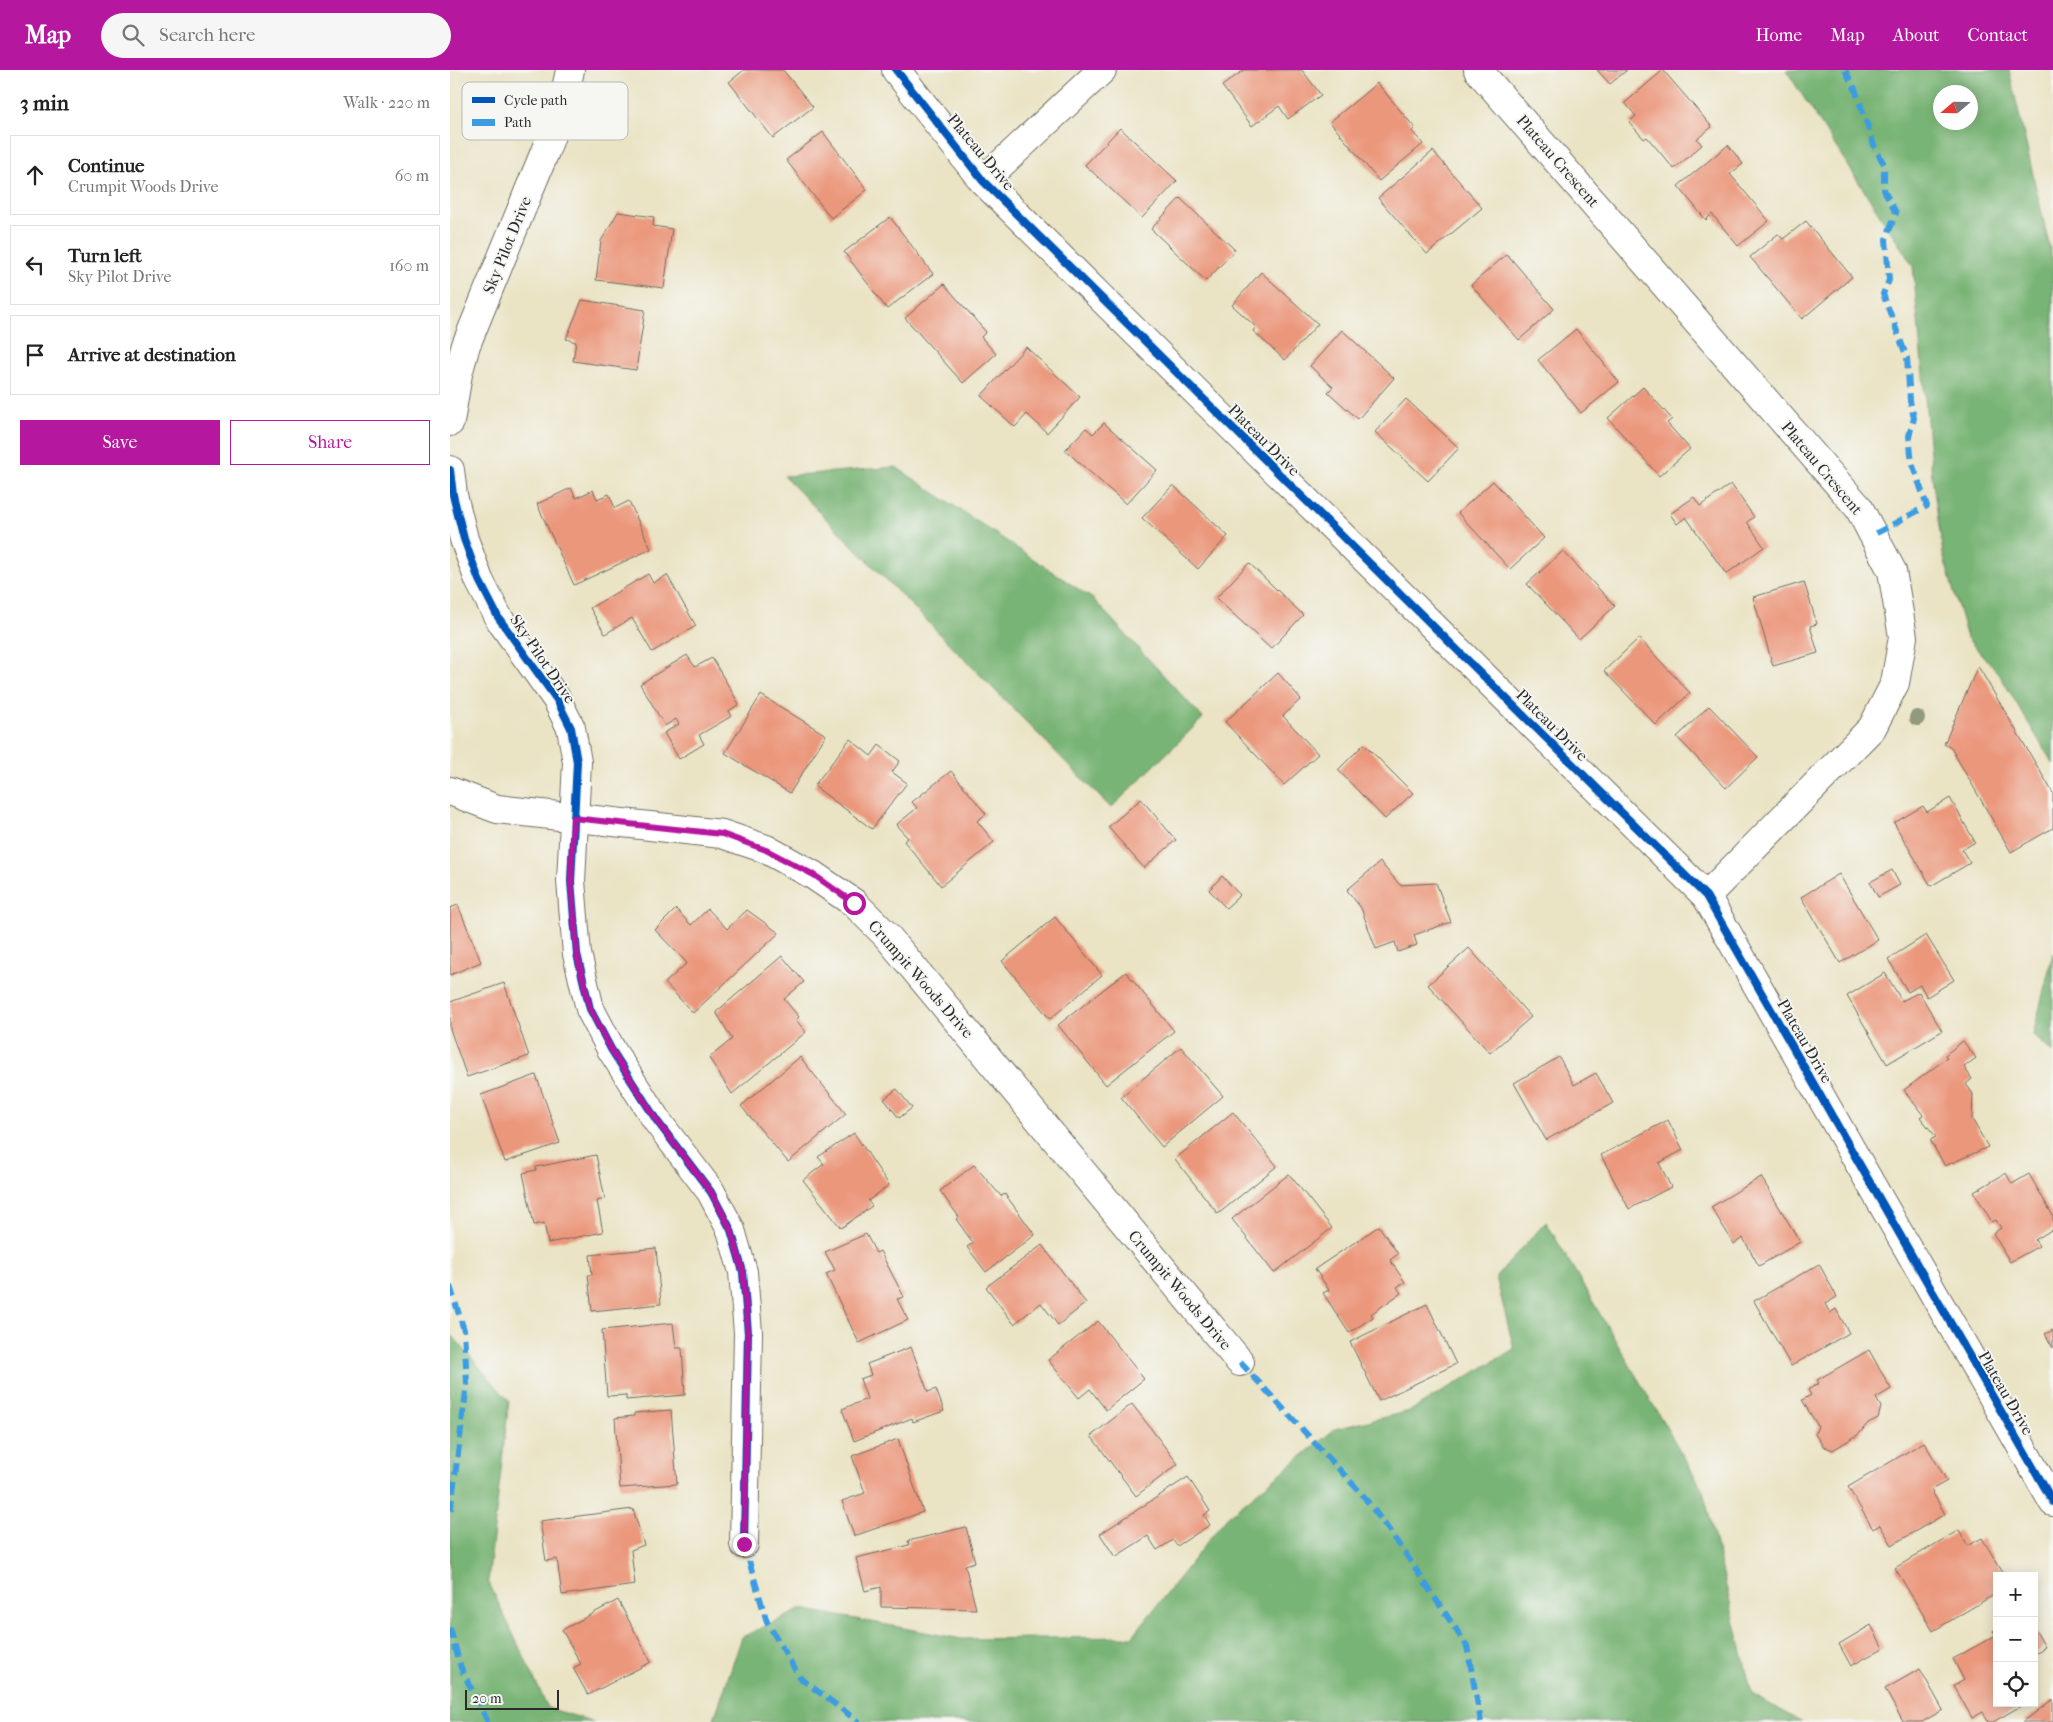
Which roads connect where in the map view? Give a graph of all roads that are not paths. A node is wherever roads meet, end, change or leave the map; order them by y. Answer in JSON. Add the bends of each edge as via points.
{"nodes":[{"id":1,"x":896,"y":70,"type":"edge"},
{"id":2,"x":1102,"y":70,"type":"edge"},
{"id":3,"x":1478,"y":70,"type":"edge"},
{"id":4,"x":550,"y":140,"type":"edge"},
{"id":5,"x":983,"y":181,"type":"junction"},
{"id":6,"x":450,"y":422,"type":"edge"},
{"id":7,"x":450,"y":470,"type":"edge"},
{"id":8,"x":450,"y":791,"type":"edge"},
{"id":9,"x":573,"y":818,"type":"junction"},
{"id":10,"x":1706,"y":896,"type":"junction"},
{"id":11,"x":1240,"y":1362,"type":"dead end"},
{"id":12,"x":2053,"y":1502,"type":"edge"},
{"id":13,"x":744,"y":1544,"type":"dead end"}],
"edges":[{"from":1,"to":5,"type":"street","name":"Plateau Drive"},
{"from":2,"to":5,"type":"street"},
{"from":3,"to":10,"type":"street","name":"Plateau Crescent","via":[[1860,508],[1892,571],[1903,636],[1895,683],[1872,728]]},
{"from":4,"to":6,"type":"street","name":"Sky Pilot Drive","via":[[466,345]]},
{"from":5,"to":10,"type":"street","name":"Plateau Drive"},
{"from":7,"to":9,"type":"street","name":"Sky Pilot Drive","via":[[464,539],[479,580],[498,617],[557,700],[571,728],[577,762]]},
{"from":8,"to":9,"type":"street","name":"Crumpit Woods Drive","via":[[497,808]]},
{"from":9,"to":11,"type":"street","name":"Crumpit Woods Drive","via":[[722,834],[782,858],[814,875],[854,903],[887,936]]},
{"from":9,"to":13,"type":"street","name":"Sky Pilot Drive","via":[[571,890],[577,954],[590,1009],[611,1049],[657,1121],[711,1192],[731,1230],[743,1272],[748,1333]]},
{"from":10,"to":12,"type":"street","name":"Plateau Drive"}]}
